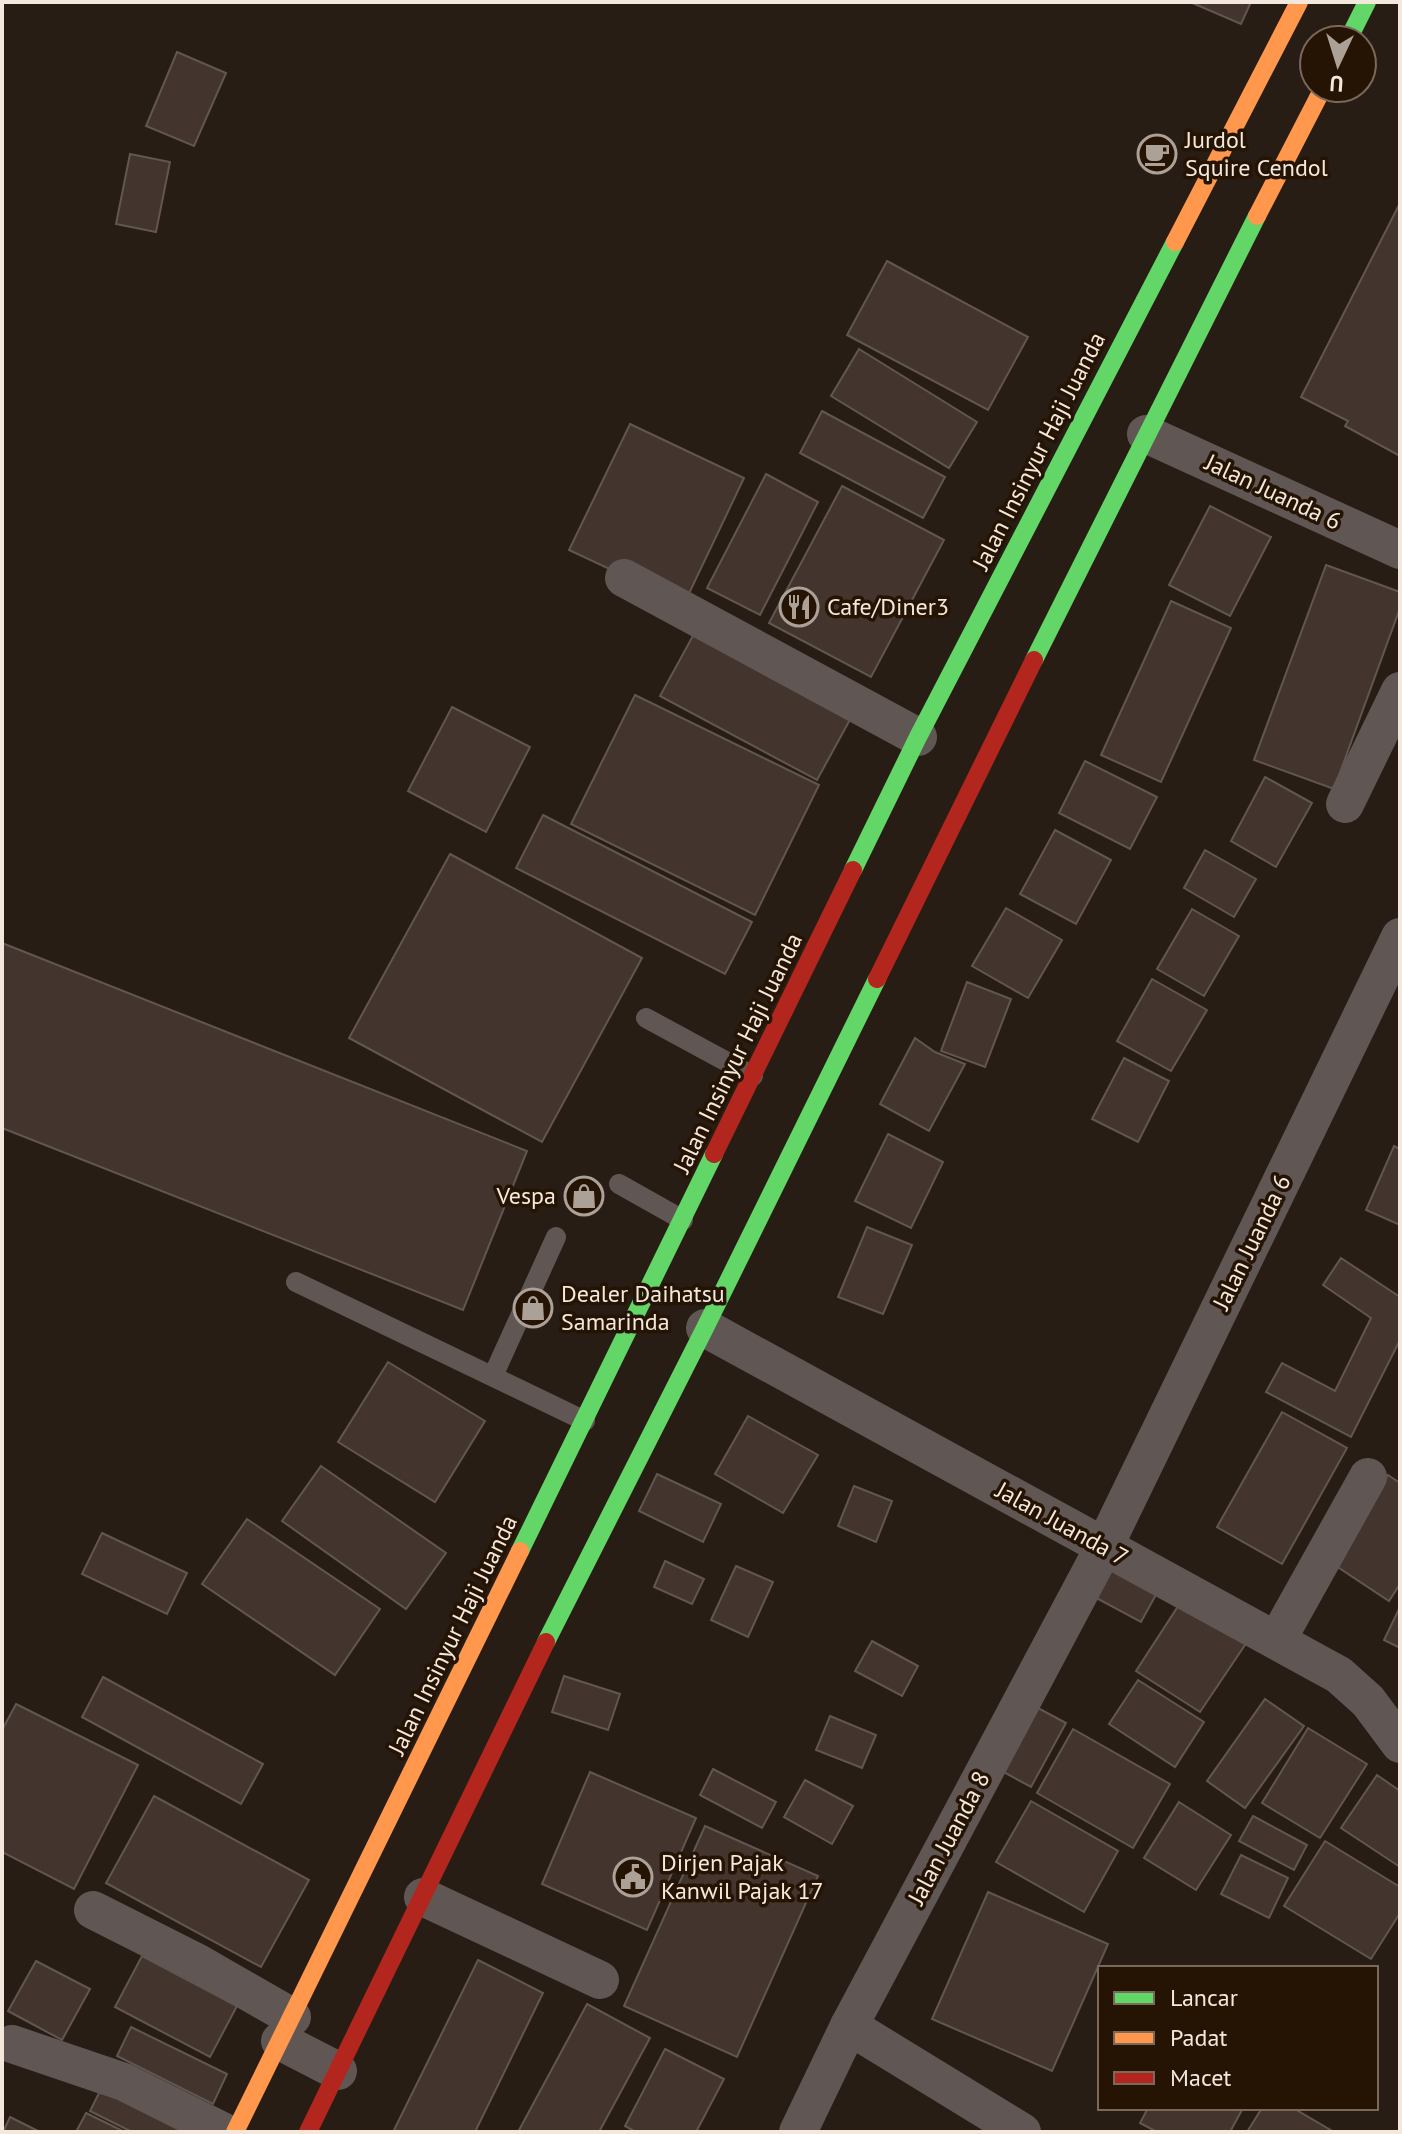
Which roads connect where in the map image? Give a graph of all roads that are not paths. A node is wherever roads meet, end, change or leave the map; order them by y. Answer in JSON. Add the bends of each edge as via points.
{"nodes":[{"id":1,"x":1299,"y":2,"type":"edge"},
{"id":2,"x":1367,"y":2,"type":"edge"},
{"id":3,"x":1356,"y":24,"type":"edge"},
{"id":4,"x":1315,"y":104,"type":"edge"},
{"id":5,"x":1146,"y":434,"type":"junction"},
{"id":6,"x":1400,"y":550,"type":"edge"},
{"id":7,"x":624,"y":578,"type":"dead end"},
{"id":8,"x":1400,"y":691,"type":"edge"},
{"id":9,"x":918,"y":737,"type":"junction"},
{"id":10,"x":1345,"y":804,"type":"dead end"},
{"id":11,"x":1400,"y":937,"type":"edge"},
{"id":12,"x":646,"y":1018,"type":"dead end"},
{"id":13,"x":753,"y":1076,"type":"junction"},
{"id":14,"x":619,"y":1184,"type":"dead end"},
{"id":15,"x":683,"y":1220,"type":"junction"},
{"id":16,"x":556,"y":1237,"type":"dead end"},
{"id":17,"x":296,"y":1282,"type":"dead end"},
{"id":18,"x":705,"y":1328,"type":"junction"},
{"id":19,"x":493,"y":1376,"type":"junction"},
{"id":20,"x":585,"y":1421,"type":"junction"},
{"id":21,"x":1368,"y":1477,"type":"dead end"},
{"id":22,"x":1104,"y":1547,"type":"junction"},
{"id":23,"x":1277,"y":1640,"type":"junction"},
{"id":24,"x":1400,"y":1744,"type":"edge"},
{"id":25,"x":423,"y":1897,"type":"junction"},
{"id":26,"x":93,"y":1910,"type":"dead end"},
{"id":27,"x":600,"y":1980,"type":"dead end"},
{"id":28,"x":849,"y":2026,"type":"junction"},
{"id":29,"x":286,"y":2029,"type":"junction"},
{"id":30,"x":12,"y":2044,"type":"dead end"},
{"id":31,"x":338,"y":2071,"type":"junction"},
{"id":32,"x":224,"y":2132,"type":"edge"},
{"id":33,"x":235,"y":2132,"type":"edge"},
{"id":34,"x":308,"y":2132,"type":"edge"},
{"id":35,"x":798,"y":2132,"type":"edge"},
{"id":36,"x":1022,"y":2132,"type":"edge"}],
"edges":[{"from":1,"to":9,"type":"highway","name":"Jalan Insinyur Haji Juanda"},
{"from":2,"to":3,"type":"highway"},
{"from":4,"to":5,"type":"highway"},
{"from":5,"to":6,"type":"street","name":"Jalan Juanda 6"},
{"from":5,"to":18,"type":"highway"},
{"from":7,"to":9,"type":"street"},
{"from":8,"to":10,"type":"street"},
{"from":9,"to":13,"type":"highway","name":"Jalan Insinyur Haji Juanda"},
{"from":11,"to":22,"type":"street","name":"Jalan Juanda 6"},
{"from":12,"to":13,"type":"lane"},
{"from":13,"to":15,"type":"highway","name":"Jalan Insinyur Haji Juanda"},
{"from":14,"to":15,"type":"lane"},
{"from":15,"to":20,"type":"highway","name":"Jalan Insinyur Haji Juanda"},
{"from":16,"to":19,"type":"lane"},
{"from":17,"to":19,"type":"lane"},
{"from":18,"to":22,"type":"street","name":"Jalan Juanda 7"},
{"from":18,"to":25,"type":"highway"},
{"from":19,"to":20,"type":"lane"},
{"from":20,"to":29,"type":"highway","name":"Jalan Insinyur Haji Juanda"},
{"from":21,"to":23,"type":"street"},
{"from":22,"to":23,"type":"street","name":"Jalan Juanda 7"},
{"from":22,"to":28,"type":"street","name":"Jalan Juanda 8"},
{"from":23,"to":24,"type":"street","name":"Jalan Juanda 7","via":[[1356,1688]]},
{"from":25,"to":27,"type":"street"},
{"from":25,"to":31,"type":"highway"},
{"from":26,"to":29,"type":"street","via":[[198,1963]]},
{"from":28,"to":35,"type":"street","name":"Jalan Juanda 8"},
{"from":28,"to":36,"type":"street"},
{"from":29,"to":31,"type":"street"},
{"from":29,"to":33,"type":"highway","name":"Jalan Insinyur Haji Juanda"},
{"from":30,"to":32,"type":"street","via":[[124,2082]]},
{"from":31,"to":34,"type":"highway"}]}
